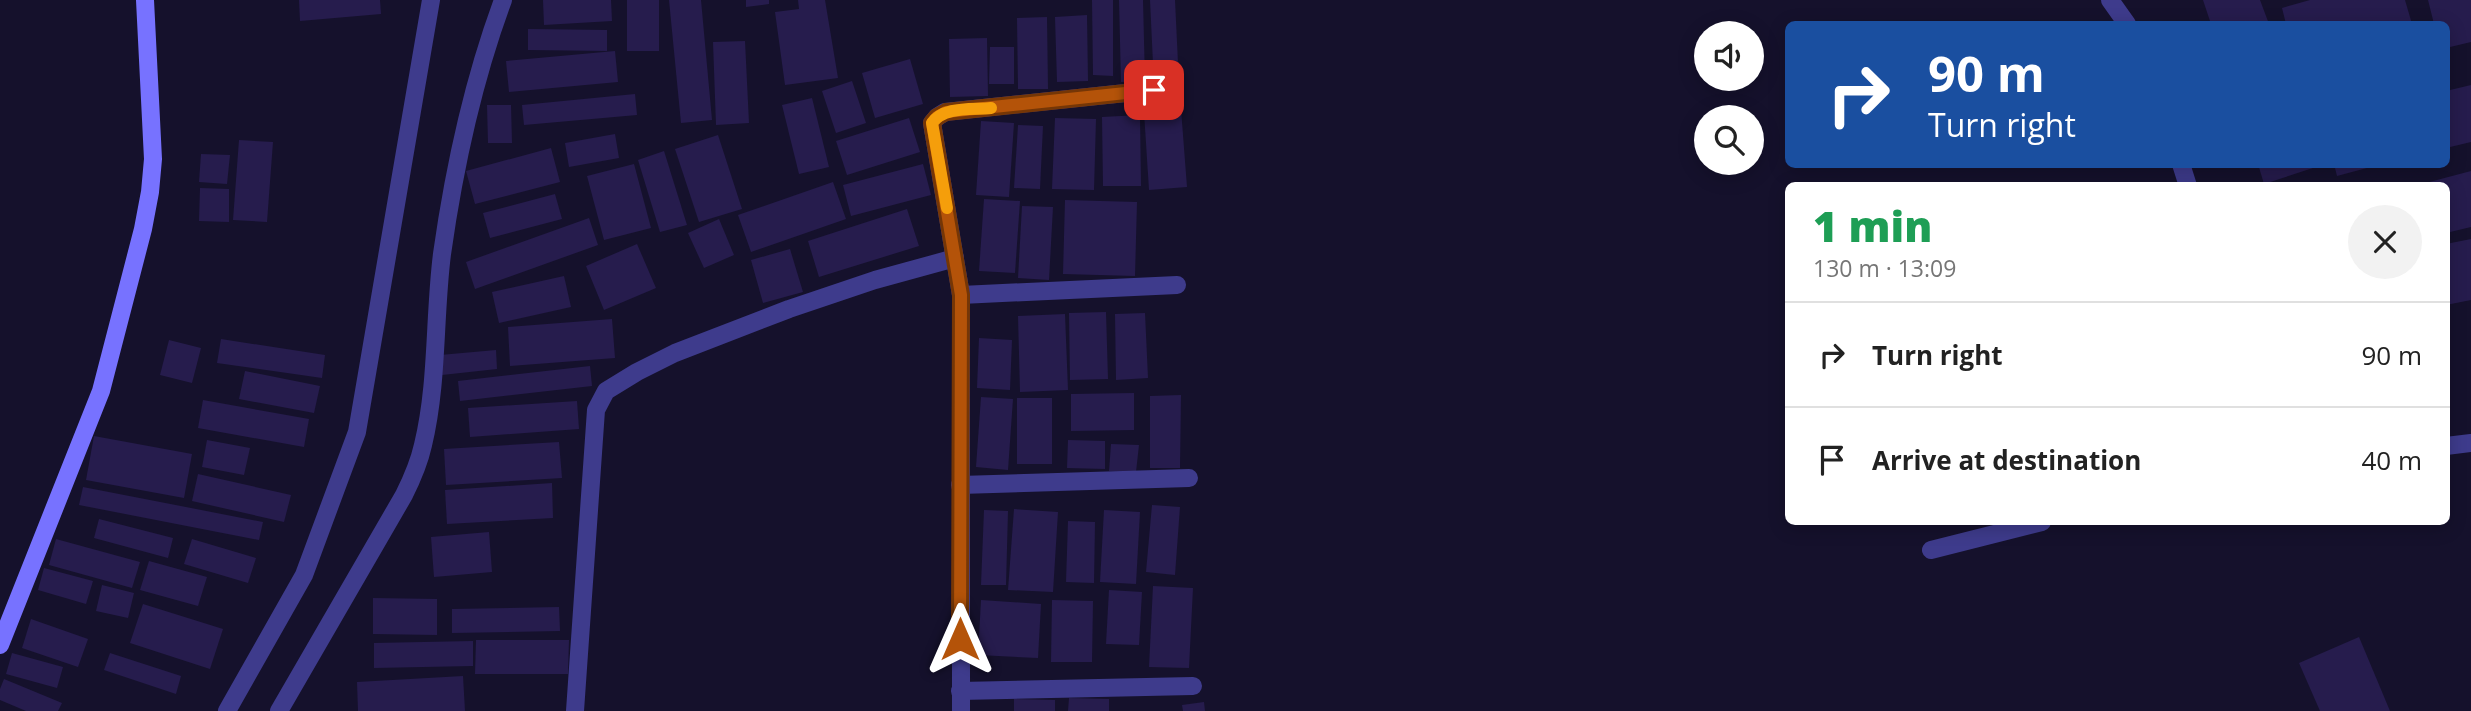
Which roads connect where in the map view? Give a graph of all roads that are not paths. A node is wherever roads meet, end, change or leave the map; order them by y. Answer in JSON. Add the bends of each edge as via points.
{"nodes":[{"id":1,"x":145,"y":0,"type":"edge"},
{"id":2,"x":431,"y":0,"type":"edge"},
{"id":3,"x":503,"y":0,"type":"edge"},
{"id":4,"x":2110,"y":0,"type":"edge"},
{"id":5,"x":2125,"y":21,"type":"edge"},
{"id":6,"x":1154,"y":90,"type":"dead end"},
{"id":7,"x":955,"y":258,"type":"junction"},
{"id":8,"x":1177,"y":285,"type":"dead end"},
{"id":9,"x":961,"y":295,"type":"junction"},
{"id":10,"x":2471,"y":443,"type":"edge"},
{"id":11,"x":2450,"y":446,"type":"edge"},
{"id":12,"x":1189,"y":478,"type":"dead end"},
{"id":13,"x":960,"y":485,"type":"junction"},
{"id":14,"x":2030,"y":525,"type":"edge"},
{"id":15,"x":1931,"y":550,"type":"dead end"},
{"id":16,"x":0,"y":645,"type":"edge"},
{"id":17,"x":1194,"y":686,"type":"dead end"},
{"id":18,"x":960,"y":691,"type":"junction"},
{"id":19,"x":227,"y":711,"type":"edge"},
{"id":20,"x":279,"y":711,"type":"edge"},
{"id":21,"x":575,"y":711,"type":"edge"},
{"id":22,"x":961,"y":711,"type":"edge"}],
"edges":[{"from":1,"to":16,"type":"street","via":[[153,159],[143,229],[101,391]]},
{"from":2,"to":19,"type":"street","via":[[357,432],[304,575]]},
{"from":3,"to":20,"type":"street","via":[[456,174],[442,255],[424,444],[404,495]]},
{"from":4,"to":5,"type":"street"},
{"from":6,"to":7,"type":"street","via":[[946,112],[937,117],[932,123]]},
{"from":7,"to":9,"type":"street"},
{"from":7,"to":21,"type":"street","via":[[789,309],[675,353],[607,391],[596,410]]},
{"from":8,"to":9,"type":"street"},
{"from":9,"to":13,"type":"street"},
{"from":10,"to":11,"type":"street"},
{"from":12,"to":13,"type":"street"},
{"from":13,"to":18,"type":"street"},
{"from":14,"to":15,"type":"street"},
{"from":17,"to":18,"type":"street"},
{"from":18,"to":22,"type":"street"}]}
